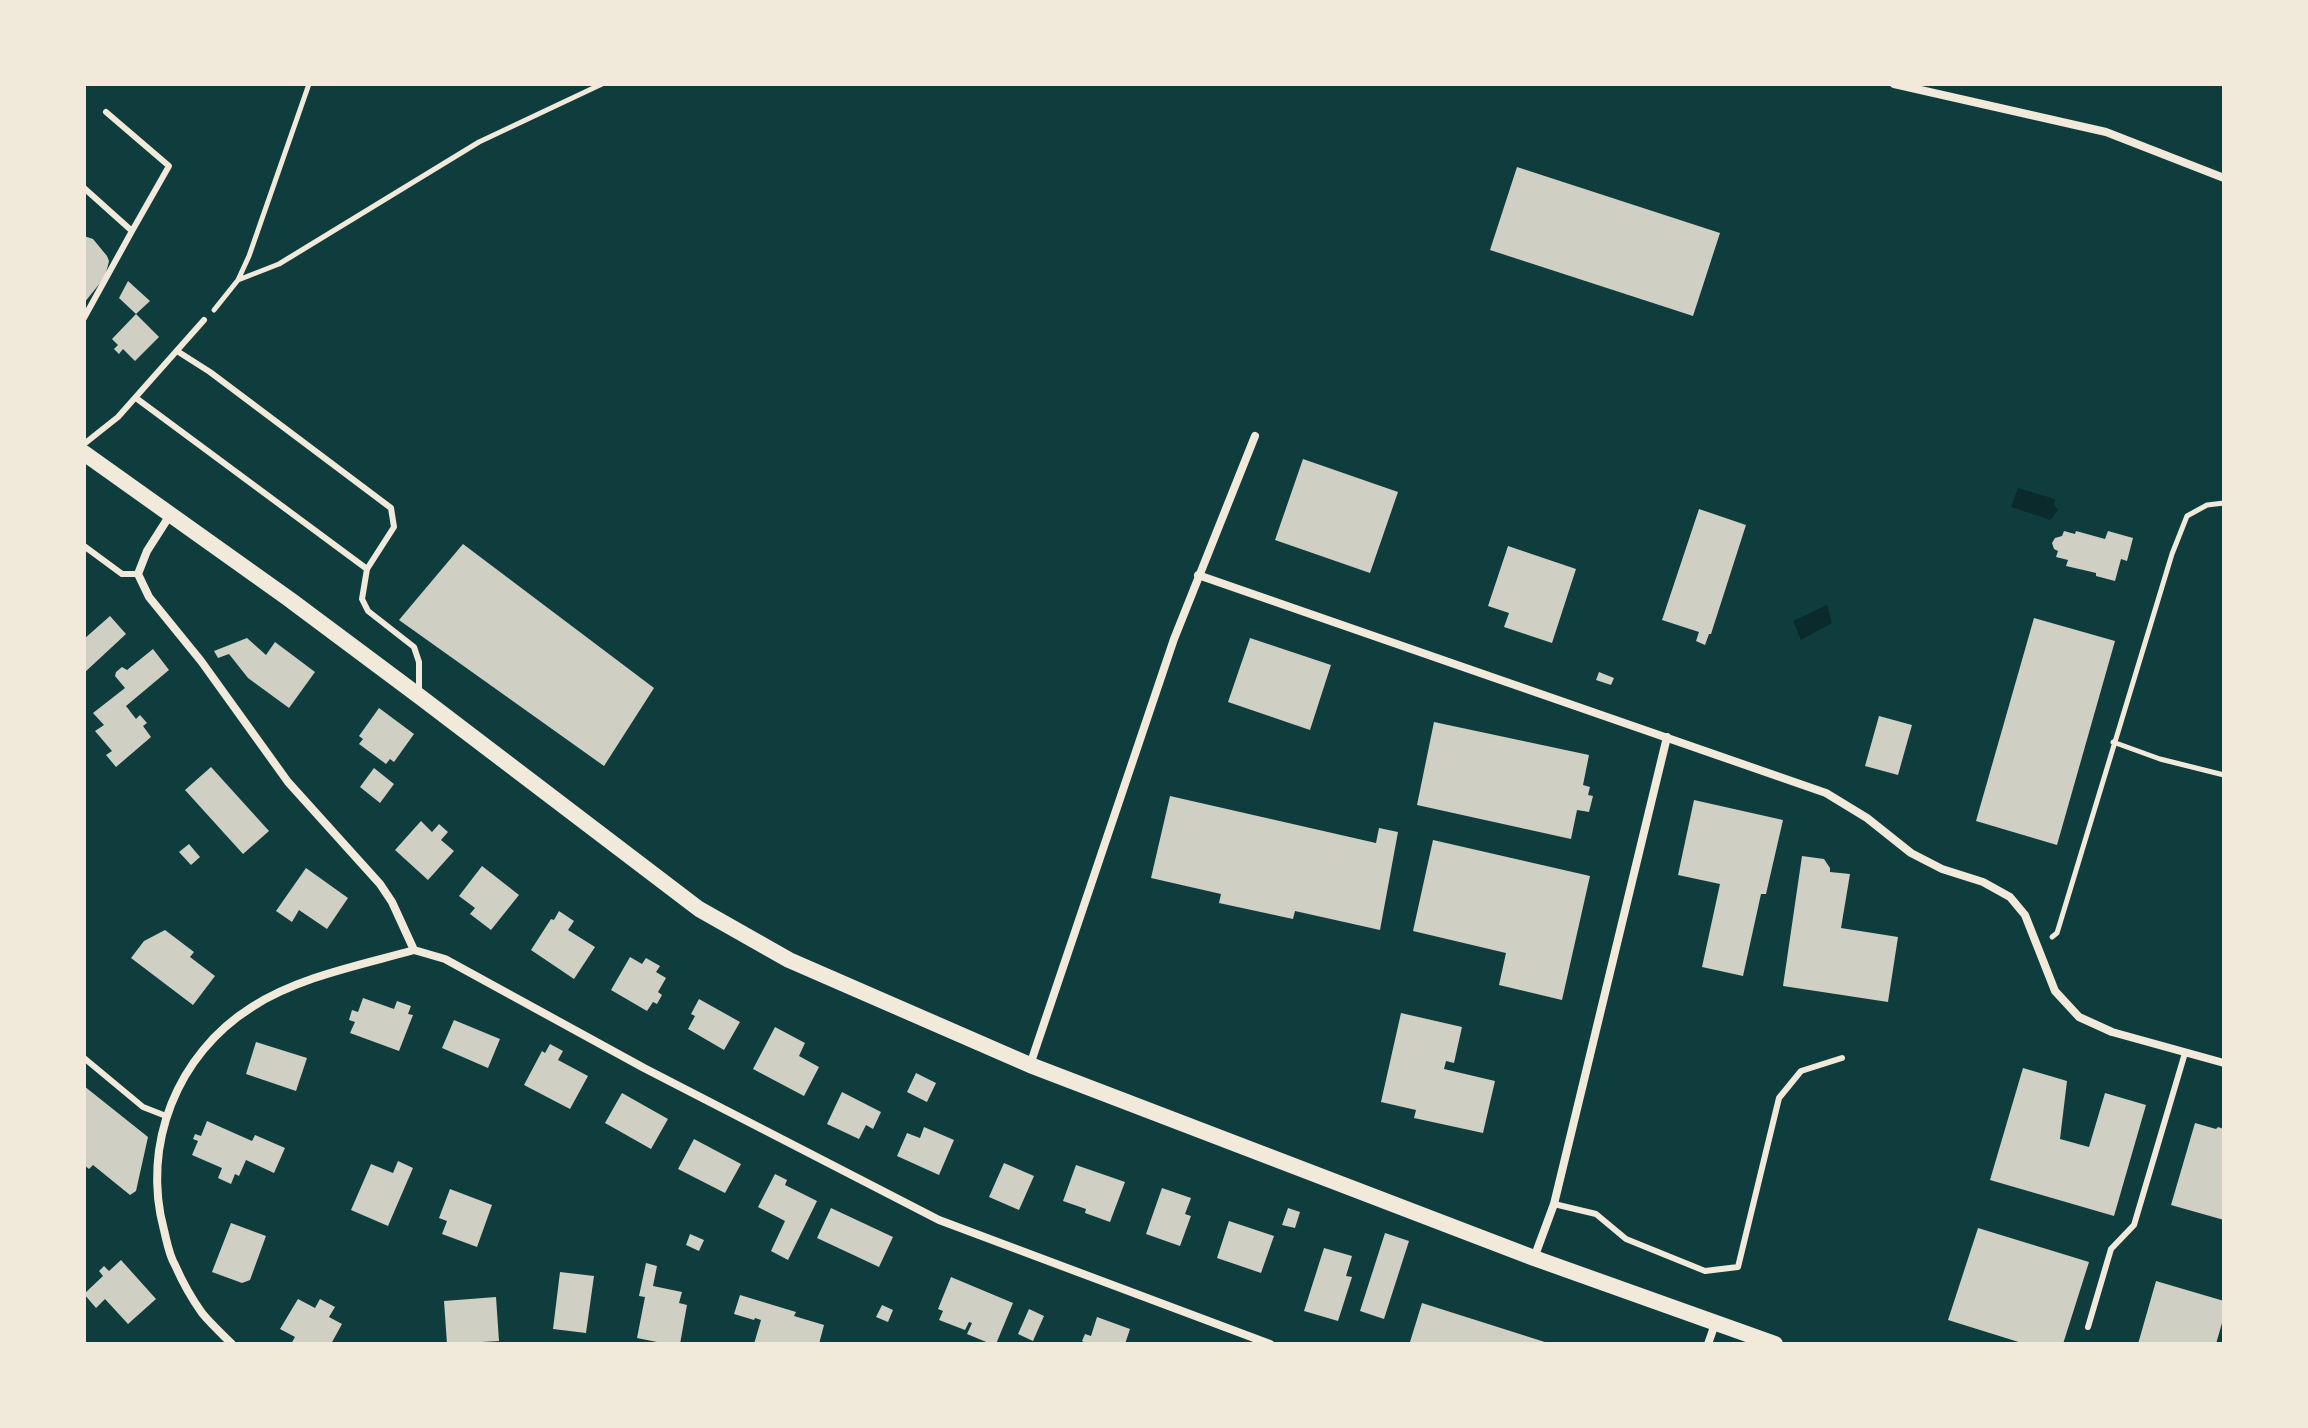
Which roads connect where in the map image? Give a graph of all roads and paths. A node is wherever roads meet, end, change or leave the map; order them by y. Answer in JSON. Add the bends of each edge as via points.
{"nodes":[{"id":1,"x":309,"y":84,"type":"edge"},
{"id":2,"x":602,"y":84,"type":"edge"},
{"id":3,"x":1894,"y":84,"type":"edge"},
{"id":4,"x":106,"y":112,"type":"dead end"},
{"id":5,"x":2224,"y":178,"type":"edge"},
{"id":6,"x":84,"y":188,"type":"edge"},
{"id":7,"x":132,"y":231,"type":"junction"},
{"id":8,"x":238,"y":280,"type":"junction"},
{"id":9,"x":84,"y":318,"type":"edge"},
{"id":10,"x":204,"y":320,"type":"joint"},
{"id":11,"x":177,"y":351,"type":"junction"},
{"id":12,"x":136,"y":398,"type":"junction"},
{"id":13,"x":1255,"y":436,"type":"dead end"},
{"id":14,"x":84,"y":444,"type":"edge"},
{"id":15,"x":84,"y":453,"type":"edge"},
{"id":16,"x":2224,"y":503,"type":"edge"},
{"id":17,"x":170,"y":515,"type":"junction"},
{"id":18,"x":84,"y":546,"type":"edge"},
{"id":19,"x":367,"y":569,"type":"junction"},
{"id":20,"x":138,"y":574,"type":"junction"},
{"id":21,"x":1198,"y":575,"type":"junction"},
{"id":22,"x":419,"y":696,"type":"junction"},
{"id":23,"x":1667,"y":737,"type":"junction"},
{"id":24,"x":2113,"y":742,"type":"junction"},
{"id":25,"x":2224,"y":775,"type":"edge"},
{"id":26,"x":414,"y":950,"type":"junction"},
{"id":27,"x":2039,"y":950,"type":"junction"},
{"id":28,"x":2185,"y":1053,"type":"junction"},
{"id":29,"x":84,"y":1058,"type":"edge"},
{"id":30,"x":1842,"y":1058,"type":"dead end"},
{"id":31,"x":2224,"y":1063,"type":"edge"},
{"id":32,"x":1030,"y":1065,"type":"junction"},
{"id":33,"x":166,"y":1116,"type":"junction"},
{"id":34,"x":1554,"y":1204,"type":"junction"},
{"id":35,"x":1534,"y":1258,"type":"junction"},
{"id":36,"x":1715,"y":1324,"type":"junction"},
{"id":37,"x":2088,"y":1327,"type":"dead end"},
{"id":38,"x":232,"y":1344,"type":"edge"},
{"id":39,"x":1270,"y":1344,"type":"edge"},
{"id":40,"x":1708,"y":1344,"type":"edge"},
{"id":41,"x":1775,"y":1344,"type":"edge"}],
"edges":[{"from":1,"to":8,"type":"path"},
{"from":2,"to":8,"type":"path","via":[[479,142],[279,264]]},
{"from":3,"to":5,"type":"street","via":[[2106,132]]},
{"from":4,"to":7,"type":"lane","via":[[169,166]]},
{"from":6,"to":7,"type":"lane"},
{"from":7,"to":9,"type":"lane"},
{"from":8,"to":10,"type":"path"},
{"from":10,"to":11,"type":"lane"},
{"from":11,"to":12,"type":"lane"},
{"from":11,"to":19,"type":"lane","via":[[391,508],[394,527]]},
{"from":12,"to":14,"type":"lane"},
{"from":12,"to":19,"type":"lane"},
{"from":13,"to":21,"type":"street"},
{"from":15,"to":17,"type":"main road"},
{"from":16,"to":24,"type":"path","via":[[2187,516]]},
{"from":17,"to":20,"type":"street"},
{"from":17,"to":22,"type":"main road"},
{"from":18,"to":20,"type":"lane","via":[[122,574]]},
{"from":19,"to":22,"type":"lane","via":[[362,599],[368,611],[414,647]]},
{"from":20,"to":26,"type":"street","via":[[149,597],[288,782],[380,884]]},
{"from":21,"to":23,"type":"street"},
{"from":21,"to":32,"type":"street"},
{"from":22,"to":32,"type":"main road","via":[[699,909],[789,960]]},
{"from":23,"to":27,"type":"street","via":[[1826,793],[1911,853],[2010,897],[2025,915]]},
{"from":23,"to":34,"type":"street"},
{"from":24,"to":25,"type":"path"},
{"from":24,"to":27,"type":"path","via":[[2057,933]]},
{"from":26,"to":33,"type":"street","via":[[300,984],[252,1007],[217,1035],[185,1073]]},
{"from":26,"to":39,"type":"street","via":[[445,959],[939,1220]]},
{"from":27,"to":28,"type":"street","via":[[2055,991],[2079,1017]]},
{"from":28,"to":31,"type":"street"},
{"from":28,"to":37,"type":"lane","via":[[2134,1225],[2111,1249]]},
{"from":29,"to":33,"type":"lane","via":[[143,1107]]},
{"from":30,"to":34,"type":"lane","via":[[1801,1071],[1779,1098],[1738,1267],[1705,1271],[1626,1239],[1596,1214]]},
{"from":32,"to":35,"type":"main road"},
{"from":33,"to":38,"type":"street","via":[[158,1164],[159,1209],[173,1263],[203,1314]]},
{"from":34,"to":35,"type":"street"},
{"from":35,"to":36,"type":"main road"},
{"from":36,"to":40,"type":"street"},
{"from":36,"to":41,"type":"main road"}]}
